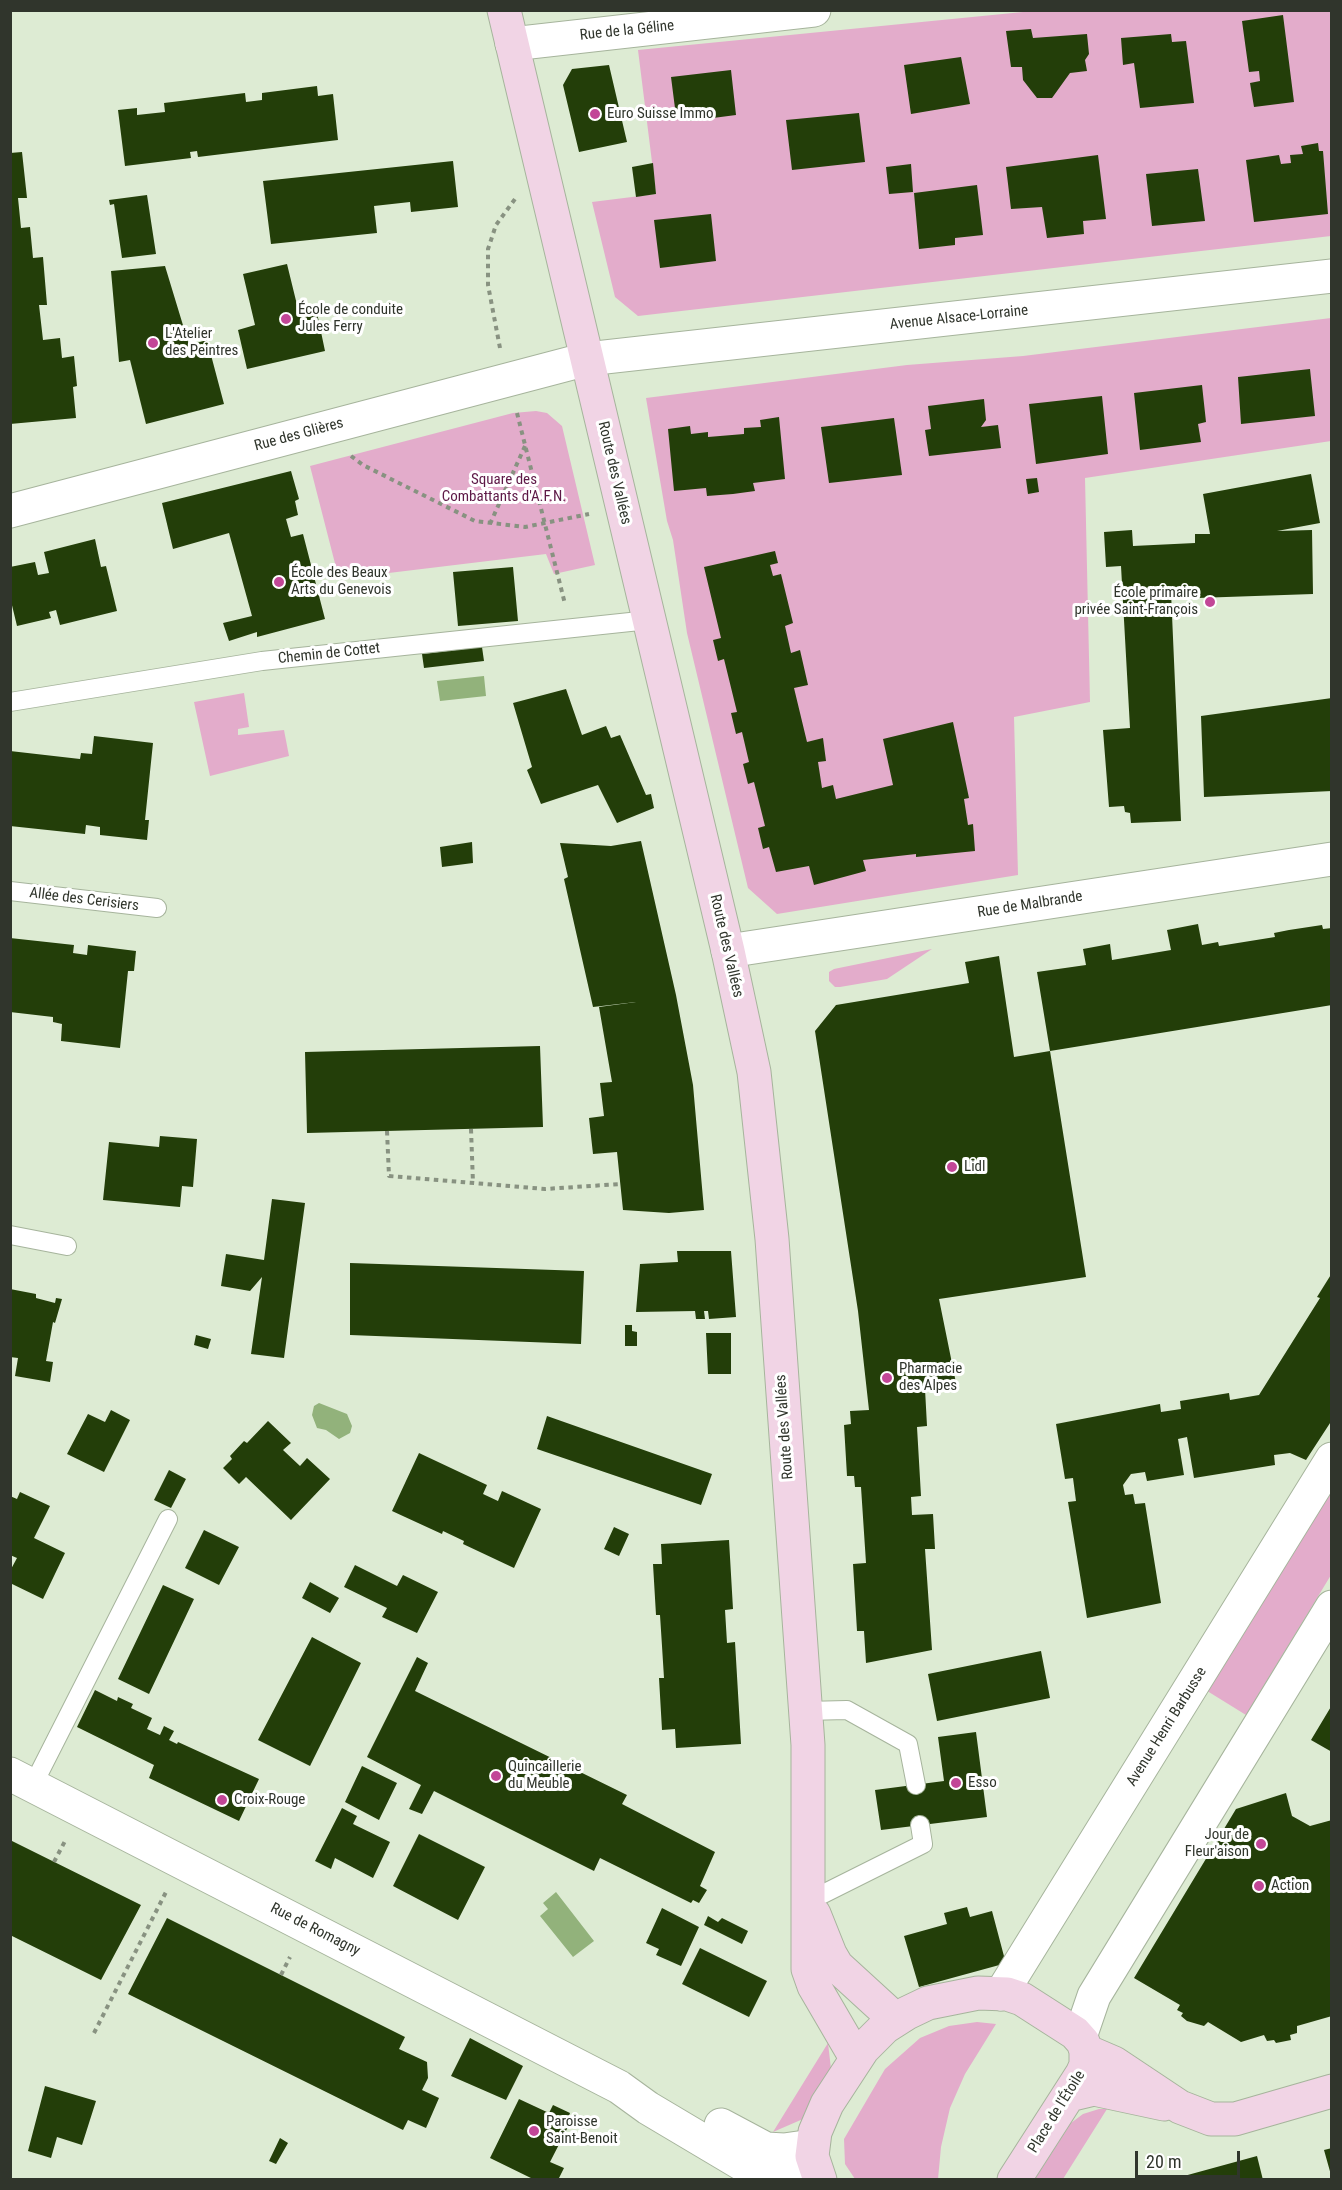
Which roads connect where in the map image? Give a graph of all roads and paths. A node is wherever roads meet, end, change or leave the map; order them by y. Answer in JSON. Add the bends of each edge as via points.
{"nodes":[{"id":1,"x":504,"y":10,"type":"edge"},
{"id":2,"x":814,"y":10,"type":"edge"},
{"id":3,"x":512,"y":44,"type":"junction"},
{"id":4,"x":1332,"y":276,"type":"edge"},
{"id":5,"x":587,"y":359,"type":"junction"},
{"id":6,"x":323,"y":428,"type":"junction"},
{"id":7,"x":525,"y":446,"type":"dead end"},
{"id":8,"x":622,"y":506,"type":"junction"},
{"id":9,"x":10,"y":511,"type":"edge"},
{"id":10,"x":490,"y":524,"type":"junction"},
{"id":11,"x":650,"y":620,"type":"junction"},
{"id":12,"x":10,"y":702,"type":"edge"},
{"id":13,"x":1332,"y":859,"type":"edge"},
{"id":14,"x":10,"y":891,"type":"edge"},
{"id":15,"x":157,"y":908,"type":"dead end"},
{"id":16,"x":729,"y":951,"type":"junction"},
{"id":17,"x":471,"y":1129,"type":"dead end"},
{"id":18,"x":387,"y":1131,"type":"dead end"},
{"id":19,"x":473,"y":1183,"type":"junction"},
{"id":20,"x":620,"y":1184,"type":"dead end"},
{"id":21,"x":10,"y":1235,"type":"edge"},
{"id":22,"x":67,"y":1246,"type":"dead end"},
{"id":23,"x":1332,"y":1459,"type":"edge"},
{"id":24,"x":168,"y":1519,"type":"dead end"},
{"id":25,"x":1332,"y":1607,"type":"edge"},
{"id":26,"x":805,"y":1711,"type":"junction"},
{"id":27,"x":22,"y":1780,"type":"edge"},
{"id":28,"x":916,"y":1785,"type":"dead end"},
{"id":29,"x":920,"y":1825,"type":"dead end"},
{"id":30,"x":182,"y":1862,"type":"junction"},
{"id":31,"x":809,"y":1901,"type":"junction"},
{"id":32,"x":1001,"y":1994,"type":"junction"},
{"id":33,"x":896,"y":2019,"type":"junction"},
{"id":34,"x":94,"y":2033,"type":"dead end"},
{"id":35,"x":1083,"y":2044,"type":"junction"},
{"id":36,"x":856,"y":2058,"type":"junction"},
{"id":37,"x":1332,"y":2091,"type":"edge"},
{"id":38,"x":1069,"y":2095,"type":"junction"},
{"id":39,"x":1180,"y":2107,"type":"junction"},
{"id":40,"x":805,"y":2167,"type":"edge"},
{"id":41,"x":1014,"y":2180,"type":"edge"}],
"edges":[{"from":1,"to":3,"type":"main road","name":"Route des Vallées"},
{"from":2,"to":3,"type":"street","name":"Rue de la Géline"},
{"from":3,"to":5,"type":"main road","name":"Route des Vallées"},
{"from":4,"to":5,"type":"street","name":"Avenue Alsace-Lorraine"},
{"from":5,"to":6,"type":"street","name":"Rue des Glières"},
{"from":5,"to":8,"type":"main road","name":"Route des Vallées"},
{"from":6,"to":9,"type":"street","name":"Rue des Glières"},
{"from":6,"to":10,"type":"path","via":[[363,465],[460,516]]},
{"from":7,"to":10,"type":"path"},
{"from":8,"to":10,"type":"path","via":[[545,525]]},
{"from":8,"to":11,"type":"main road","name":"Route des Vallées"},
{"from":11,"to":12,"type":"lane","name":"Chemin de Cottet","via":[[262,661]]},
{"from":11,"to":16,"type":"main road","name":"Route des Vallées"},
{"from":13,"to":16,"type":"street","name":"Rue de Malbrande"},
{"from":14,"to":15,"type":"lane","name":"Allée des Cerisiers"},
{"from":16,"to":26,"type":"main road","name":"Route des Vallées","via":[[763,1137]]},
{"from":17,"to":19,"type":"path"},
{"from":18,"to":19,"type":"path","via":[[389,1176]]},
{"from":19,"to":20,"type":"path","via":[[545,1189]]},
{"from":21,"to":22,"type":"lane"},
{"from":23,"to":32,"type":"street","name":"Avenue Henri Barbusse"},
{"from":24,"to":27,"type":"lane"},
{"from":25,"to":35,"type":"street","via":[[1094,1996]]},
{"from":26,"to":28,"type":"lane","via":[[848,1710],[908,1744]]},
{"from":26,"to":31,"type":"main road","name":"Route des Vallées"},
{"from":27,"to":30,"type":"street","name":"Rue de Romagny"},
{"from":29,"to":31,"type":"lane","via":[[923,1844]]},
{"from":30,"to":34,"type":"path"},
{"from":30,"to":40,"type":"street","name":"Rue de Romagny","via":[[619,2087],[679,2102]]},
{"from":31,"to":33,"type":"main road","name":"Route des Vallées","via":[[837,1966]]},
{"from":31,"to":36,"type":"main road","name":"Route des Vallées","via":[[810,1977]]},
{"from":32,"to":33,"type":"main road","via":[[957,1996],[928,2003]]},
{"from":32,"to":35,"type":"main road","via":[[1022,2000]]},
{"from":33,"to":36,"type":"main road","via":[[876,2034]]},
{"from":35,"to":38,"type":"main road","name":"Place de l'Étoile","via":[[1086,2065]]},
{"from":35,"to":39,"type":"main road"},
{"from":36,"to":40,"type":"main road","via":[[817,2125]]},
{"from":37,"to":39,"type":"main road","via":[[1227,2120],[1211,2119]]},
{"from":38,"to":39,"type":"main road","via":[[1094,2089]]},
{"from":38,"to":41,"type":"main road","name":"Place de l'Étoile"}]}
